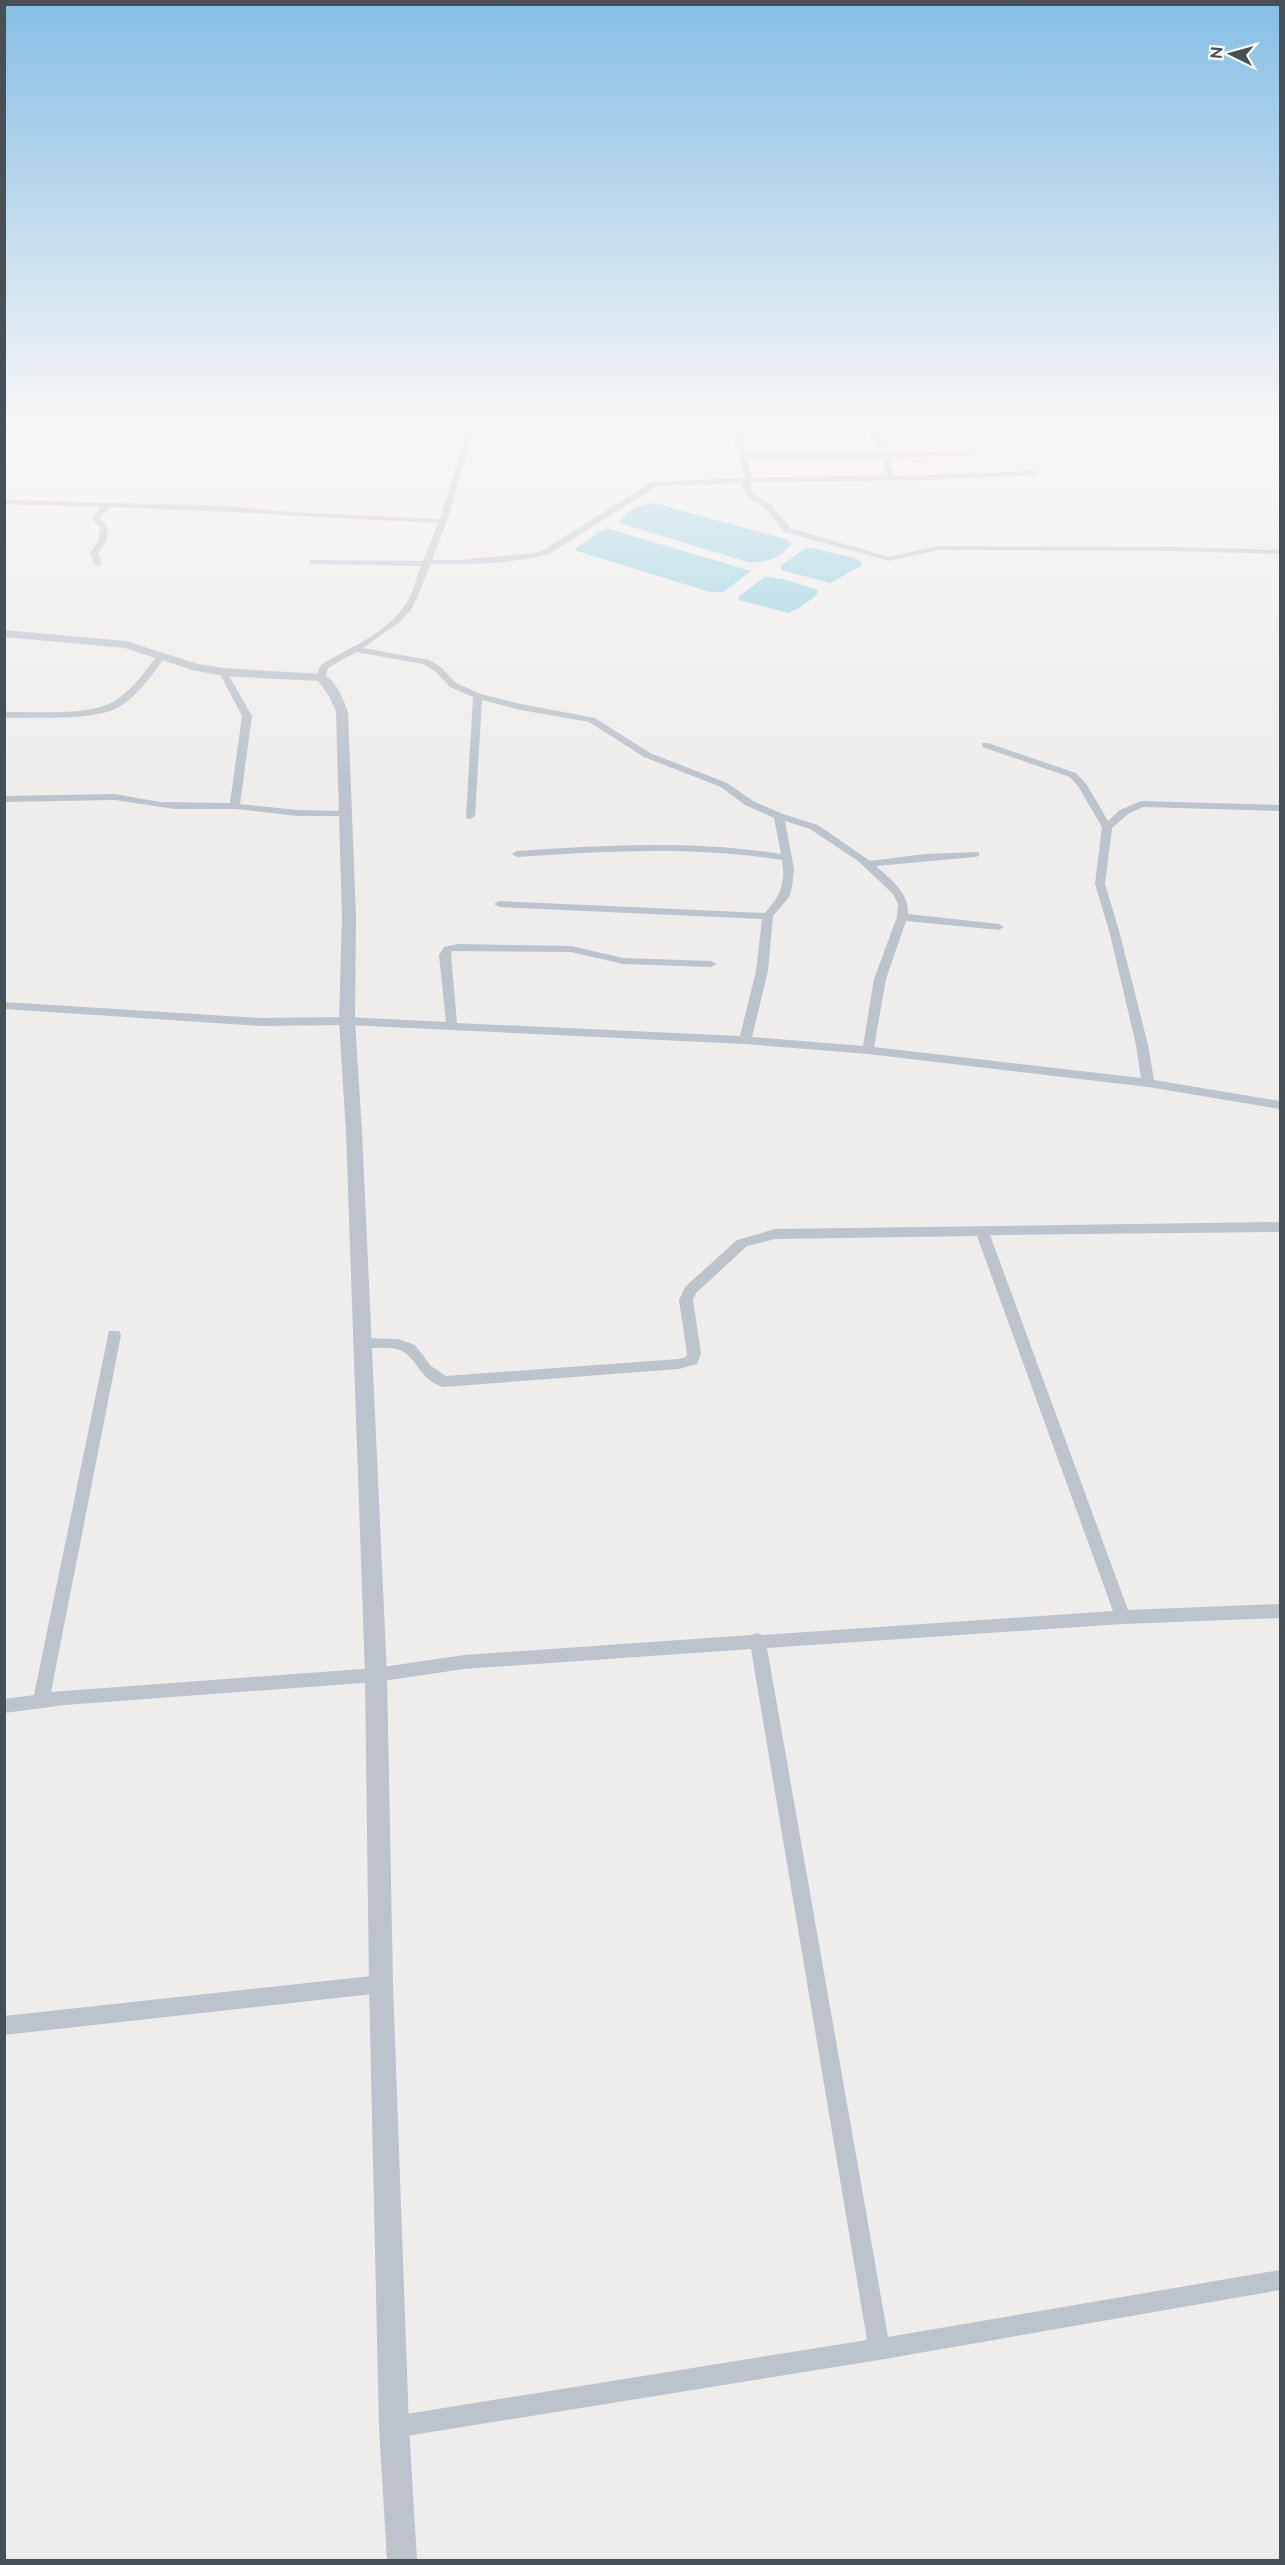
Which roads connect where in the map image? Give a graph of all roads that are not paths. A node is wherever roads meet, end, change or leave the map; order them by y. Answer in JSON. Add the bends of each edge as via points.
{"nodes":[{"id":1,"x":101,"y":543,"type":"edge"},
{"id":2,"x":436,"y":543,"type":"edge"},
{"id":3,"x":561,"y":543,"type":"edge"},
{"id":4,"x":832,"y":543,"type":"edge"},
{"id":5,"x":1281,"y":552,"type":"edge"},
{"id":6,"x":313,"y":562,"type":"dead end"},
{"id":7,"x":428,"y":563,"type":"junction"},
{"id":8,"x":98,"y":564,"type":"dead end"},
{"id":9,"x":4,"y":633,"type":"edge"},
{"id":10,"x":356,"y":649,"type":"junction"},
{"id":11,"x":161,"y":657,"type":"junction"},
{"id":12,"x":223,"y":672,"type":"junction"},
{"id":13,"x":322,"y":678,"type":"junction"},
{"id":14,"x":478,"y":696,"type":"junction"},
{"id":15,"x":4,"y":715,"type":"edge"},
{"id":16,"x":985,"y":745,"type":"dead end"},
{"id":17,"x":4,"y":799,"type":"edge"},
{"id":18,"x":236,"y":806,"type":"junction"},
{"id":19,"x":1281,"y":808,"type":"edge"},
{"id":20,"x":344,"y":814,"type":"junction"},
{"id":21,"x":470,"y":816,"type":"dead end"},
{"id":22,"x":779,"y":816,"type":"junction"},
{"id":23,"x":1107,"y":827,"type":"junction"},
{"id":24,"x":517,"y":854,"type":"dead end"},
{"id":25,"x":975,"y":854,"type":"dead end"},
{"id":26,"x":787,"y":858,"type":"junction"},
{"id":27,"x":867,"y":864,"type":"junction"},
{"id":28,"x":499,"y":904,"type":"dead end"},
{"id":29,"x":768,"y":916,"type":"junction"},
{"id":30,"x":902,"y":917,"type":"junction"},
{"id":31,"x":999,"y":927,"type":"dead end"},
{"id":32,"x":711,"y":964,"type":"dead end"},
{"id":33,"x":4,"y":1005,"type":"edge"},
{"id":34,"x":347,"y":1021,"type":"junction"},
{"id":35,"x":452,"y":1026,"type":"junction"},
{"id":36,"x":745,"y":1040,"type":"junction"},
{"id":37,"x":868,"y":1050,"type":"junction"},
{"id":38,"x":1148,"y":1083,"type":"junction"},
{"id":39,"x":1281,"y":1105,"type":"edge"},
{"id":40,"x":1281,"y":1227,"type":"edge"},
{"id":41,"x":982,"y":1231,"type":"junction"},
{"id":42,"x":114,"y":1335,"type":"dead end"},
{"id":43,"x":362,"y":1344,"type":"junction"},
{"id":44,"x":1281,"y":1611,"type":"edge"},
{"id":45,"x":1123,"y":1617,"type":"junction"},
{"id":46,"x":758,"y":1640,"type":"junction"},
{"id":47,"x":376,"y":1675,"type":"junction"},
{"id":48,"x":40,"y":1701,"type":"junction"},
{"id":49,"x":4,"y":1706,"type":"edge"},
{"id":50,"x":381,"y":1984,"type":"junction"},
{"id":51,"x":4,"y":2026,"type":"edge"},
{"id":52,"x":1281,"y":2280,"type":"edge"},
{"id":53,"x":879,"y":2349,"type":"junction"},
{"id":54,"x":394,"y":2427,"type":"junction"},
{"id":55,"x":402,"y":2560,"type":"edge"}],
"edges":[{"from":1,"to":8,"type":"street","via":[[94,553]]},
{"from":2,"to":7,"type":"street"},
{"from":3,"to":7,"type":"street","via":[[536,555]]},
{"from":4,"to":5,"type":"street","via":[[889,559],[938,548]]},
{"from":6,"to":7,"type":"street"},
{"from":7,"to":10,"type":"street","via":[[410,605],[398,620]]},
{"from":9,"to":11,"type":"street","via":[[126,645]]},
{"from":10,"to":13,"type":"street","via":[[325,666]]},
{"from":10,"to":14,"type":"street","via":[[426,662],[453,685]]},
{"from":11,"to":12,"type":"street"},
{"from":11,"to":15,"type":"street","via":[[134,691],[111,708]]},
{"from":12,"to":13,"type":"street"},
{"from":12,"to":18,"type":"street","via":[[247,716]]},
{"from":13,"to":20,"type":"street","via":[[342,712]]},
{"from":14,"to":21,"type":"street"},
{"from":14,"to":22,"type":"street","via":[[592,720],[647,755],[724,785],[749,803]]},
{"from":16,"to":23,"type":"street","via":[[1073,775]]},
{"from":17,"to":18,"type":"street","via":[[115,797],[171,806]]},
{"from":18,"to":20,"type":"street"},
{"from":19,"to":23,"type":"street","via":[[1141,804]]},
{"from":20,"to":34,"type":"street","via":[[349,917]]},
{"from":22,"to":26,"type":"street"},
{"from":22,"to":27,"type":"street","via":[[814,827]]},
{"from":23,"to":38,"type":"street","via":[[1100,884],[1142,1045]]},
{"from":24,"to":26,"type":"street","via":[[712,850],[750,851]]},
{"from":25,"to":27,"type":"street"},
{"from":26,"to":29,"type":"street","via":[[784,897]]},
{"from":27,"to":30,"type":"street","via":[[898,893],[903,904]]},
{"from":28,"to":29,"type":"street"},
{"from":29,"to":36,"type":"street","via":[[762,971]]},
{"from":30,"to":31,"type":"street"},
{"from":30,"to":37,"type":"street","via":[[880,979]]},
{"from":32,"to":35,"type":"street","via":[[623,961],[571,949],[458,946],[448,949],[445,955]]},
{"from":33,"to":34,"type":"street","via":[[262,1022]]},
{"from":34,"to":35,"type":"street"},
{"from":34,"to":43,"type":"street"},
{"from":35,"to":36,"type":"street"},
{"from":36,"to":37,"type":"street"},
{"from":37,"to":38,"type":"street"},
{"from":38,"to":39,"type":"street"},
{"from":40,"to":41,"type":"street"},
{"from":41,"to":43,"type":"street","via":[[775,1234],[742,1243],[690,1290],[686,1300],[694,1354],[692,1360],[679,1364],[443,1382],[426,1370],[410,1348]]},
{"from":41,"to":45,"type":"street"},
{"from":42,"to":48,"type":"street"},
{"from":43,"to":47,"type":"street"},
{"from":44,"to":45,"type":"street"},
{"from":45,"to":46,"type":"street"},
{"from":46,"to":47,"type":"street","via":[[464,1662]]},
{"from":46,"to":53,"type":"street"},
{"from":47,"to":48,"type":"street"},
{"from":47,"to":50,"type":"street"},
{"from":48,"to":49,"type":"street"},
{"from":50,"to":51,"type":"street"},
{"from":50,"to":54,"type":"street"},
{"from":52,"to":53,"type":"street"},
{"from":53,"to":54,"type":"street"},
{"from":54,"to":55,"type":"street"}]}
